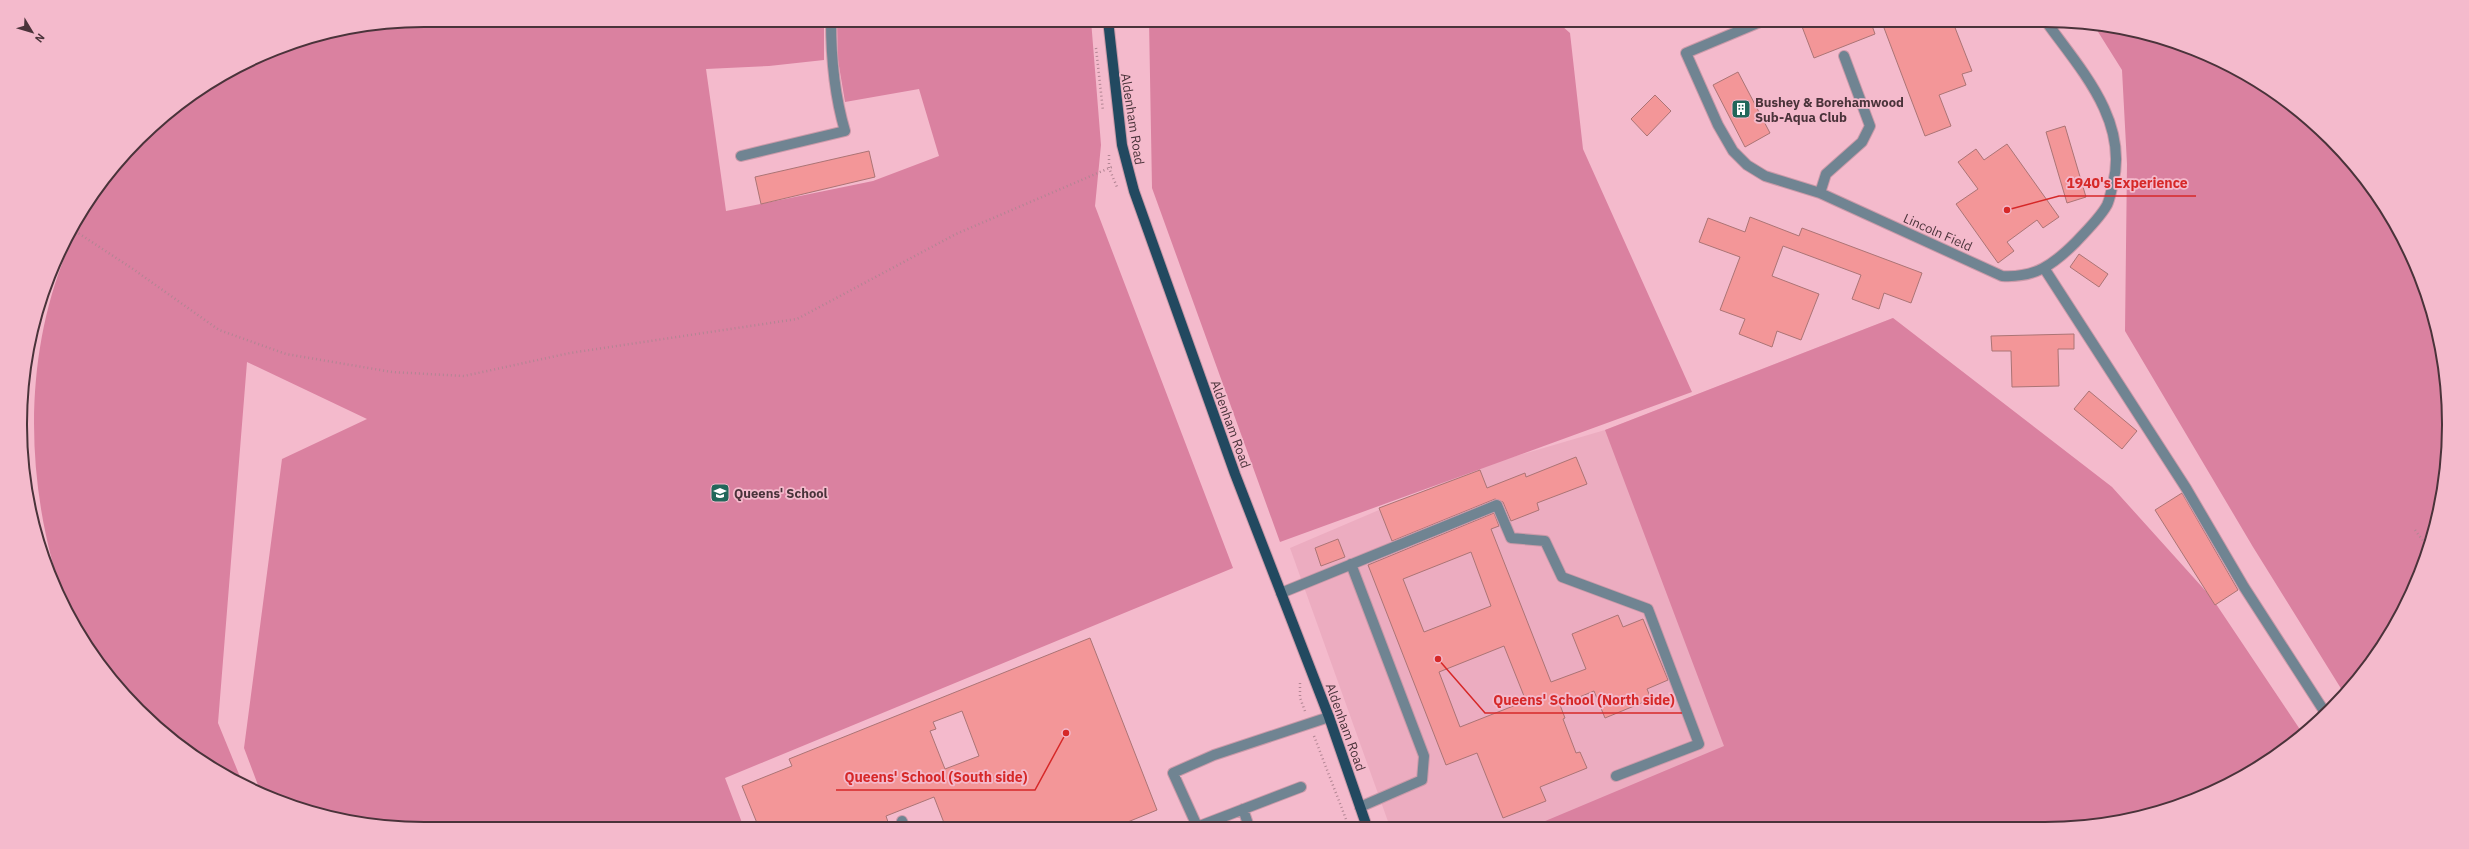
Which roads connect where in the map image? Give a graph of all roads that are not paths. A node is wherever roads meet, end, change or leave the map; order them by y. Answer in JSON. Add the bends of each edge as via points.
{"nodes":[{"id":1,"x":831,"y":27,"type":"edge"},
{"id":2,"x":1109,"y":27,"type":"edge"},
{"id":3,"x":1748,"y":27,"type":"edge"},
{"id":4,"x":2050,"y":27,"type":"edge"},
{"id":5,"x":1844,"y":56,"type":"dead end"},
{"id":6,"x":741,"y":156,"type":"dead end"},
{"id":7,"x":1820,"y":193,"type":"junction"},
{"id":8,"x":2044,"y":268,"type":"junction"},
{"id":9,"x":1351,"y":564,"type":"junction"},
{"id":10,"x":1281,"y":593,"type":"junction"},
{"id":11,"x":2323,"y":709,"type":"edge"},
{"id":12,"x":1329,"y":717,"type":"junction"},
{"id":13,"x":1616,"y":776,"type":"dead end"},
{"id":14,"x":1301,"y":787,"type":"dead end"},
{"id":15,"x":1360,"y":807,"type":"junction"},
{"id":16,"x":1243,"y":809,"type":"junction"},
{"id":17,"x":1194,"y":822,"type":"edge"},
{"id":18,"x":1209,"y":822,"type":"edge"},
{"id":19,"x":1247,"y":822,"type":"edge"},
{"id":20,"x":1365,"y":822,"type":"edge"}],
"edges":[{"from":1,"to":6,"type":"street","via":[[831,57],[836,99],[845,131]]},
{"from":2,"to":10,"type":"main road","name":"Aldenham Road","via":[[1125,160],[1153,248]]},
{"from":3,"to":7,"type":"street","name":"Lincoln Field","via":[[1686,53],[1718,125],[1733,151],[1747,165],[1765,176]]},
{"from":4,"to":8,"type":"street","name":"Lincoln Field","via":[[2101,98],[2109,115],[2116,154],[2115,174],[2107,205],[2071,247]]},
{"from":5,"to":7,"type":"street","via":[[1870,126],[1862,142],[1826,174]]},
{"from":7,"to":8,"type":"street","name":"Lincoln Field","via":[[2002,276],[2029,275]]},
{"from":8,"to":11,"type":"street","via":[[2186,488],[2244,588]]},
{"from":9,"to":10,"type":"street"},
{"from":9,"to":13,"type":"street","via":[[1497,505],[1511,538],[1546,541],[1562,577],[1648,609],[1699,744]]},
{"from":9,"to":15,"type":"street","via":[[1424,756],[1422,780]]},
{"from":10,"to":12,"type":"main road","name":"Aldenham Road"},
{"from":12,"to":15,"type":"main road","name":"Aldenham Road"},
{"from":12,"to":17,"type":"street","via":[[1214,755],[1173,773]]},
{"from":14,"to":16,"type":"street"},
{"from":15,"to":20,"type":"main road","name":"Aldenham Road"},
{"from":16,"to":18,"type":"street"},
{"from":16,"to":19,"type":"street"}]}
